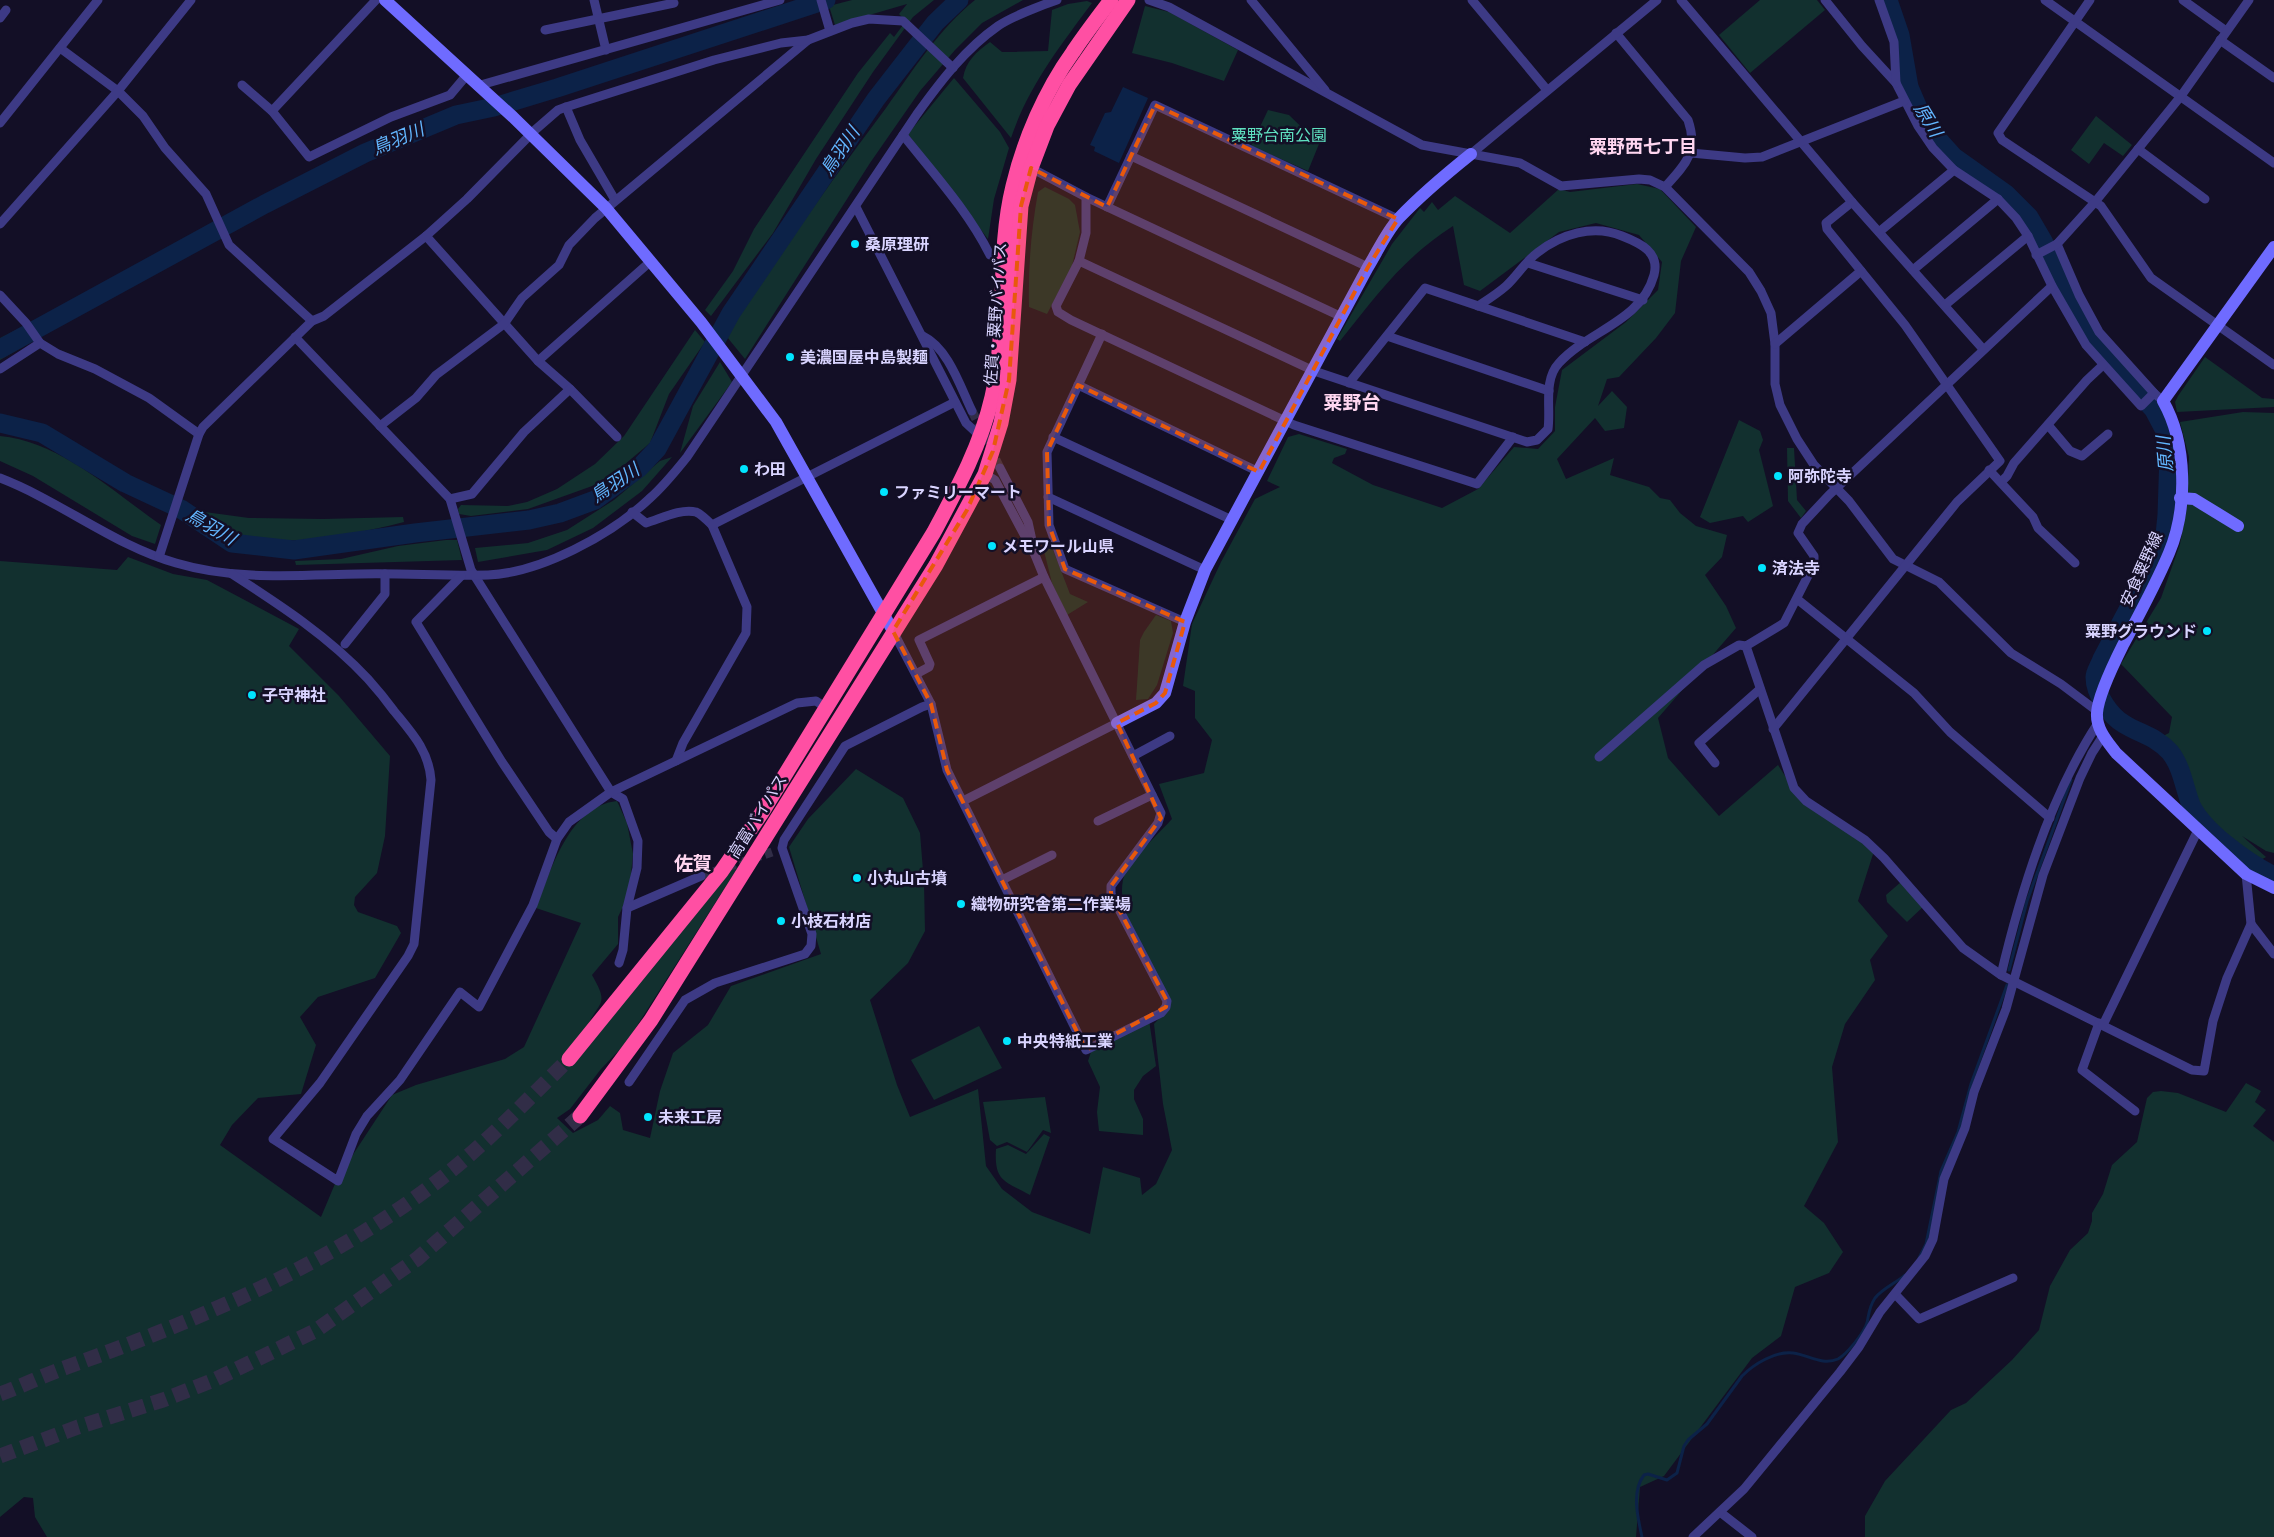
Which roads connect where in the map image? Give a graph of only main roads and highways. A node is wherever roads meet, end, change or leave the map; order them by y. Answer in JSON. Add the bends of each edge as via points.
{"nodes":[{"id":1,"x":1111,"y":0,"type":"edge"},
{"id":2,"x":1128,"y":0,"type":"edge"},
{"id":3,"x":883,"y":616,"type":"joint"},
{"id":4,"x":893,"y":631,"type":"joint"},
{"id":5,"x":569,"y":1059,"type":"tunnel mouth"},
{"id":6,"x":580,"y":1116,"type":"tunnel mouth"}],
"edges":[{"from":1,"to":3,"type":"highway","name":"佐賀・粟野バイパス","via":[[1072,53],[1036,119],[1013,186],[1006,218],[999,345],[993,388],[980,436],[951,502]]},
{"from":2,"to":4,"type":"highway","name":"佐賀・粟野バイパス","via":[[1069,85],[1047,126],[1031,168],[1021,206],[1009,380],[1001,423],[985,474],[936,565]]},
{"from":3,"to":5,"type":"highway","name":"高富バイパス","via":[[761,814],[720,872]]},
{"from":4,"to":6,"type":"highway","name":"高富バイパス","via":[[651,1020]]}]}
